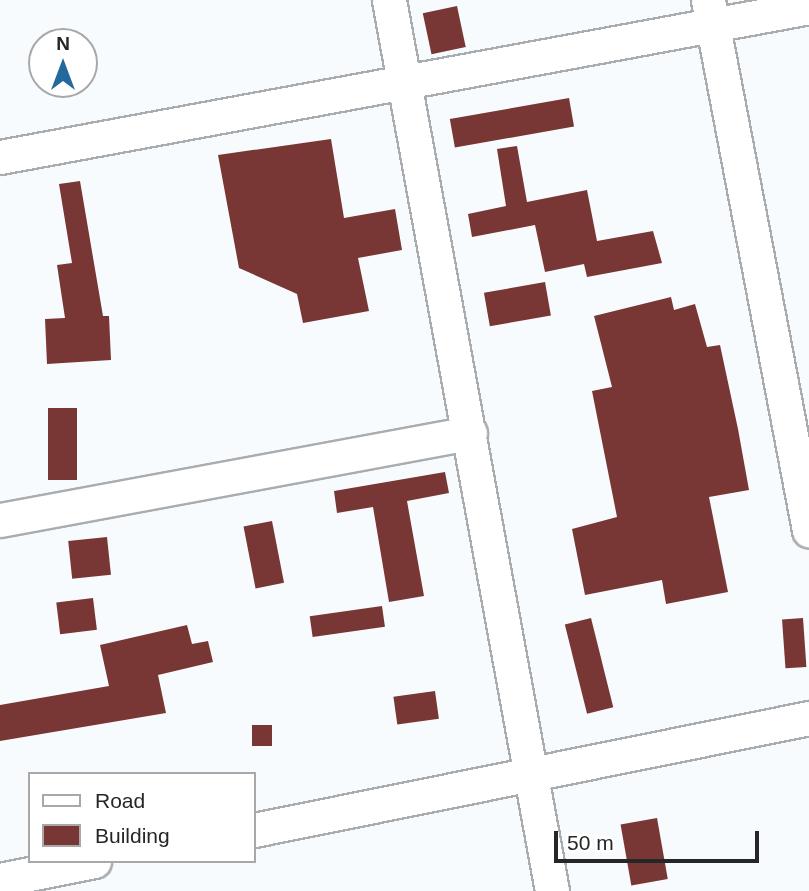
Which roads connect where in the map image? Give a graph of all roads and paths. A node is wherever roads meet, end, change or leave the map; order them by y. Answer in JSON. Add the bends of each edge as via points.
{"nodes":[{"id":1,"x":389,"y":0,"type":"edge"},
{"id":2,"x":809,"y":7,"type":"edge"},
{"id":3,"x":710,"y":12,"type":"edge"},
{"id":4,"x":405,"y":80,"type":"junction"},
{"id":5,"x":0,"y":157,"type":"edge"},
{"id":6,"x":470,"y":433,"type":"junction"},
{"id":7,"x":0,"y":520,"type":"edge"},
{"id":8,"x":809,"y":530,"type":"edge"},
{"id":9,"x":809,"y":718,"type":"edge"},
{"id":10,"x":534,"y":775,"type":"junction"},
{"id":11,"x":256,"y":830,"type":"edge"},
{"id":12,"x":84,"y":863,"type":"edge"},
{"id":13,"x":0,"y":880,"type":"edge"},
{"id":14,"x":552,"y":891,"type":"edge"}],
"edges":[{"from":1,"to":4,"type":"street"},
{"from":2,"to":3,"type":"street"},
{"from":3,"to":4,"type":"street"},
{"from":3,"to":8,"type":"street"},
{"from":4,"to":5,"type":"street"},
{"from":4,"to":6,"type":"street"},
{"from":6,"to":7,"type":"street"},
{"from":6,"to":10,"type":"street"},
{"from":9,"to":10,"type":"street"},
{"from":10,"to":11,"type":"street"},
{"from":10,"to":14,"type":"street"},
{"from":12,"to":13,"type":"street"}]}
